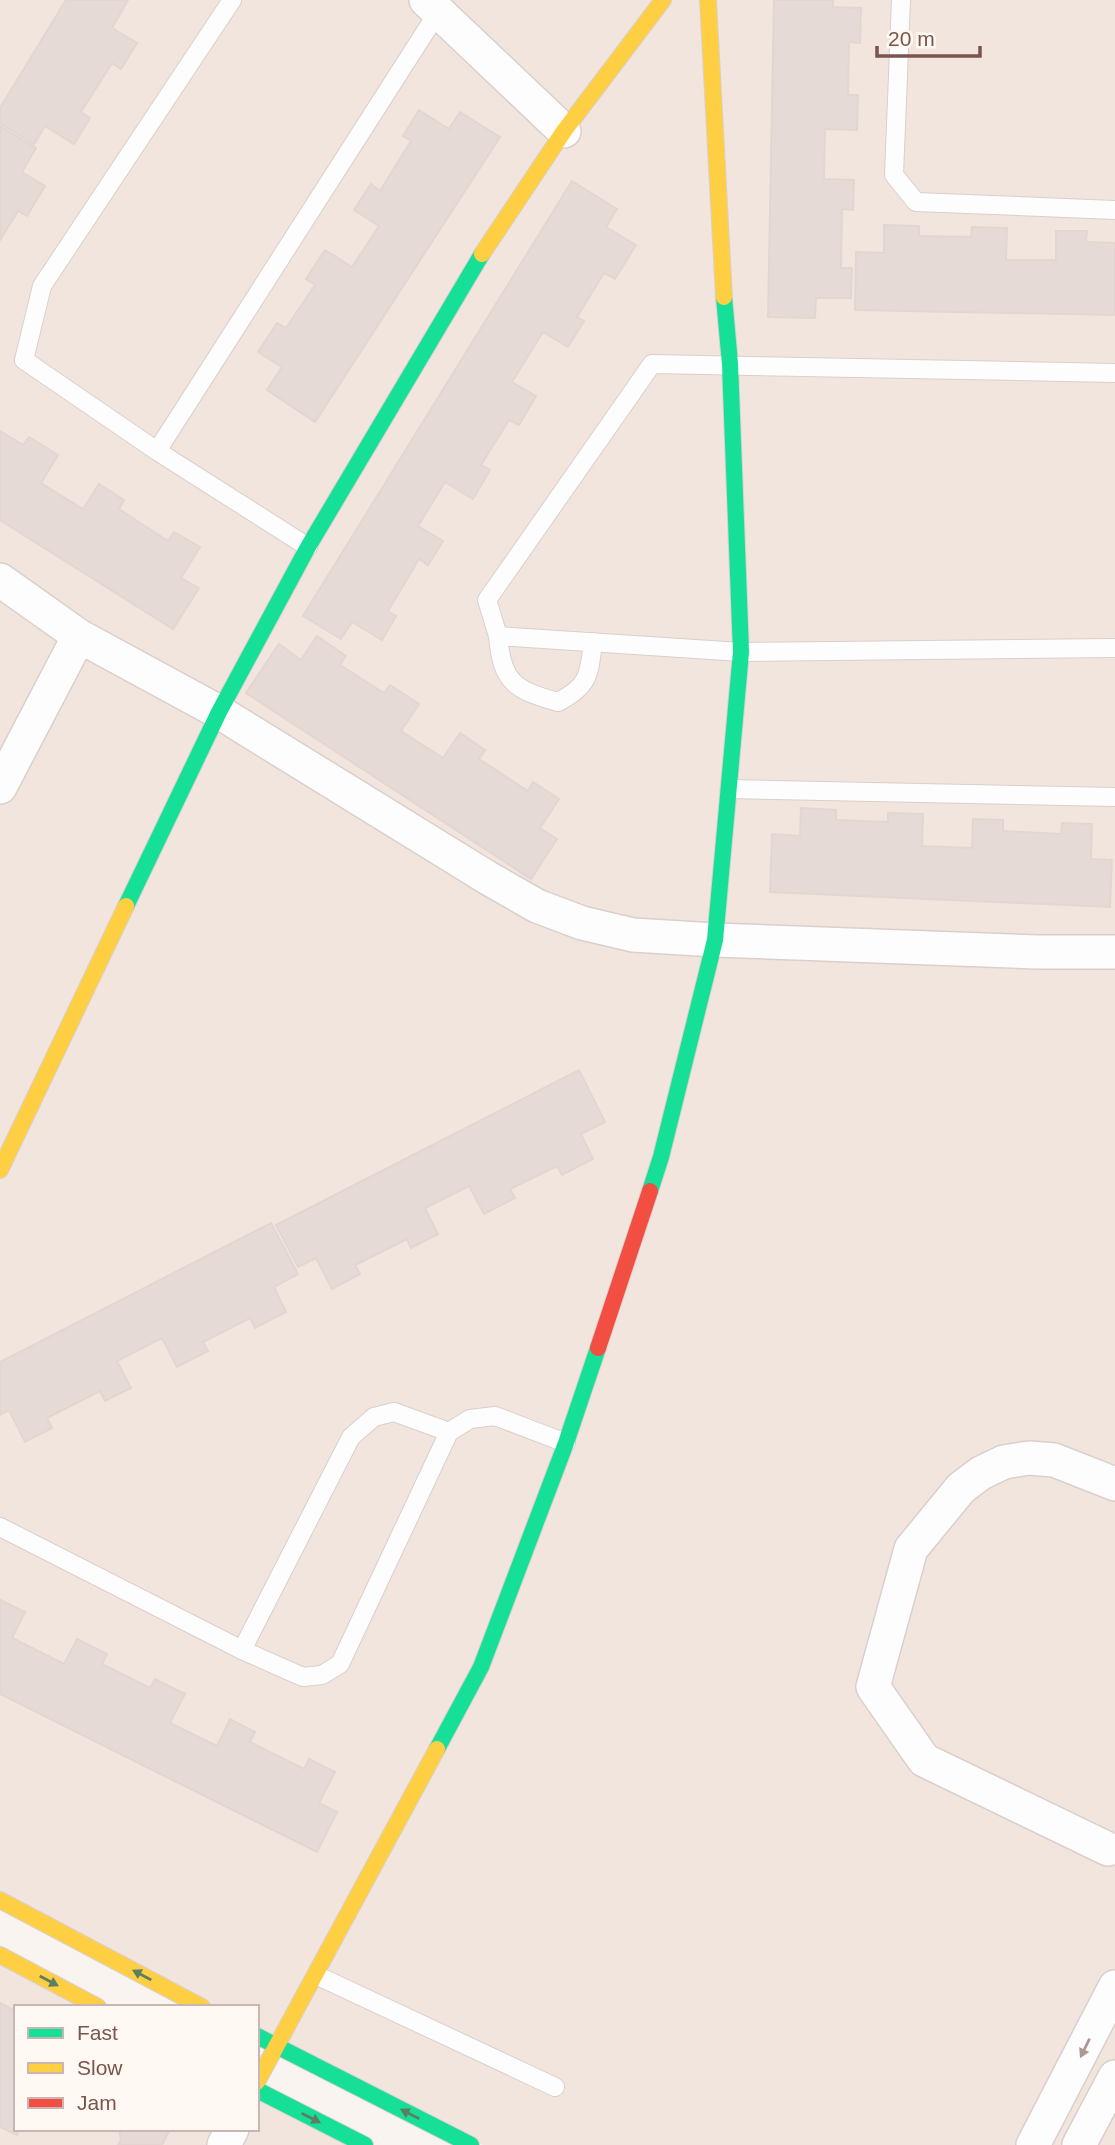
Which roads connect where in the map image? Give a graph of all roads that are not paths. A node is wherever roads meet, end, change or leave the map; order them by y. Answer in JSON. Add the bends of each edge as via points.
{"nodes":[{"id":1,"x":232,"y":0,"type":"edge"},
{"id":2,"x":663,"y":0,"type":"edge"},
{"id":3,"x":708,"y":0,"type":"edge"},
{"id":4,"x":901,"y":0,"type":"edge"},
{"id":5,"x":432,"y":6,"type":"edge"},
{"id":6,"x":564,"y":131,"type":"junction"},
{"id":7,"x":1115,"y":210,"type":"edge"},
{"id":8,"x":730,"y":365,"type":"junction"},
{"id":9,"x":1115,"y":373,"type":"edge"},
{"id":10,"x":156,"y":451,"type":"junction"},
{"id":11,"x":308,"y":547,"type":"junction"},
{"id":12,"x":0,"y":580,"type":"edge"},
{"id":13,"x":79,"y":636,"type":"junction"},
{"id":14,"x":498,"y":636,"type":"junction"},
{"id":15,"x":593,"y":642,"type":"junction"},
{"id":16,"x":1115,"y":648,"type":"edge"},
{"id":17,"x":741,"y":652,"type":"junction"},
{"id":18,"x":219,"y":712,"type":"junction"},
{"id":19,"x":0,"y":787,"type":"edge"},
{"id":20,"x":730,"y":789,"type":"junction"},
{"id":21,"x":1115,"y":797,"type":"edge"},
{"id":22,"x":715,"y":940,"type":"junction"},
{"id":23,"x":1115,"y":952,"type":"edge"},
{"id":24,"x":0,"y":1170,"type":"edge"},
{"id":25,"x":449,"y":1432,"type":"junction"},
{"id":26,"x":566,"y":1443,"type":"junction"},
{"id":27,"x":1115,"y":1484,"type":"edge"},
{"id":28,"x":0,"y":1527,"type":"edge"},
{"id":29,"x":242,"y":1650,"type":"junction"},
{"id":30,"x":1108,"y":1849,"type":"dead end"},
{"id":31,"x":0,"y":1900,"type":"edge"},
{"id":32,"x":0,"y":1955,"type":"edge"},
{"id":33,"x":316,"y":1975,"type":"junction"},
{"id":34,"x":1115,"y":1986,"type":"edge"},
{"id":35,"x":94,"y":2005,"type":"edge"},
{"id":36,"x":198,"y":2005,"type":"edge"},
{"id":37,"x":259,"y":2037,"type":"edge"},
{"id":38,"x":278,"y":2046,"type":"junction"},
{"id":39,"x":1115,"y":2077,"type":"edge"},
{"id":40,"x":259,"y":2079,"type":"edge"},
{"id":41,"x":555,"y":2087,"type":"dead end"},
{"id":42,"x":259,"y":2092,"type":"edge"},
{"id":43,"x":365,"y":2145,"type":"edge"},
{"id":44,"x":471,"y":2145,"type":"edge"},
{"id":45,"x":1033,"y":2145,"type":"edge"},
{"id":46,"x":1079,"y":2145,"type":"edge"}],
"edges":[{"from":1,"to":10,"type":"lane","via":[[42,286],[24,360]]},
{"from":2,"to":6,"type":"street"},
{"from":3,"to":8,"type":"street"},
{"from":4,"to":7,"type":"lane","via":[[894,175],[916,202]]},
{"from":5,"to":6,"type":"street"},
{"from":5,"to":10,"type":"lane"},
{"from":6,"to":11,"type":"street","via":[[485,249]]},
{"from":8,"to":9,"type":"lane"},
{"from":8,"to":14,"type":"lane","via":[[652,364],[487,600]]},
{"from":8,"to":17,"type":"street"},
{"from":10,"to":11,"type":"lane"},
{"from":11,"to":18,"type":"street"},
{"from":12,"to":13,"type":"street"},
{"from":13,"to":18,"type":"street"},
{"from":13,"to":19,"type":"street"},
{"from":14,"to":15,"type":"lane"},
{"from":14,"to":15,"type":"lane","via":[[500,661],[508,677],[532,695],[558,702],[575,693],[589,673]]},
{"from":15,"to":17,"type":"lane"},
{"from":16,"to":17,"type":"lane"},
{"from":17,"to":20,"type":"street"},
{"from":18,"to":22,"type":"street","via":[[537,906],[633,935]]},
{"from":18,"to":24,"type":"street"},
{"from":20,"to":21,"type":"lane"},
{"from":20,"to":22,"type":"street"},
{"from":22,"to":23,"type":"street"},
{"from":22,"to":26,"type":"street","via":[[661,1157]]},
{"from":25,"to":26,"type":"lane","via":[[470,1419],[495,1416]]},
{"from":25,"to":29,"type":"lane","via":[[394,1412],[374,1417],[351,1437]]},
{"from":25,"to":29,"type":"lane","via":[[340,1664],[322,1675],[303,1677]]},
{"from":26,"to":33,"type":"street","via":[[481,1667]]},
{"from":27,"to":30,"type":"street","via":[[1054,1460],[1029,1458],[1004,1462],[961,1488],[911,1549],[873,1688],[924,1760]]},
{"from":28,"to":29,"type":"lane"},
{"from":36,"to":31,"type":"street","one_way":true},
{"from":32,"to":35,"type":"street","one_way":true},
{"from":33,"to":38,"type":"street"},
{"from":33,"to":41,"type":"lane"},
{"from":34,"to":45,"type":"street","one_way":true},
{"from":37,"to":38,"type":"street"},
{"from":38,"to":40,"type":"street"},
{"from":44,"to":38,"type":"street","one_way":true},
{"from":39,"to":46,"type":"street"},
{"from":42,"to":43,"type":"street","one_way":true}]}
